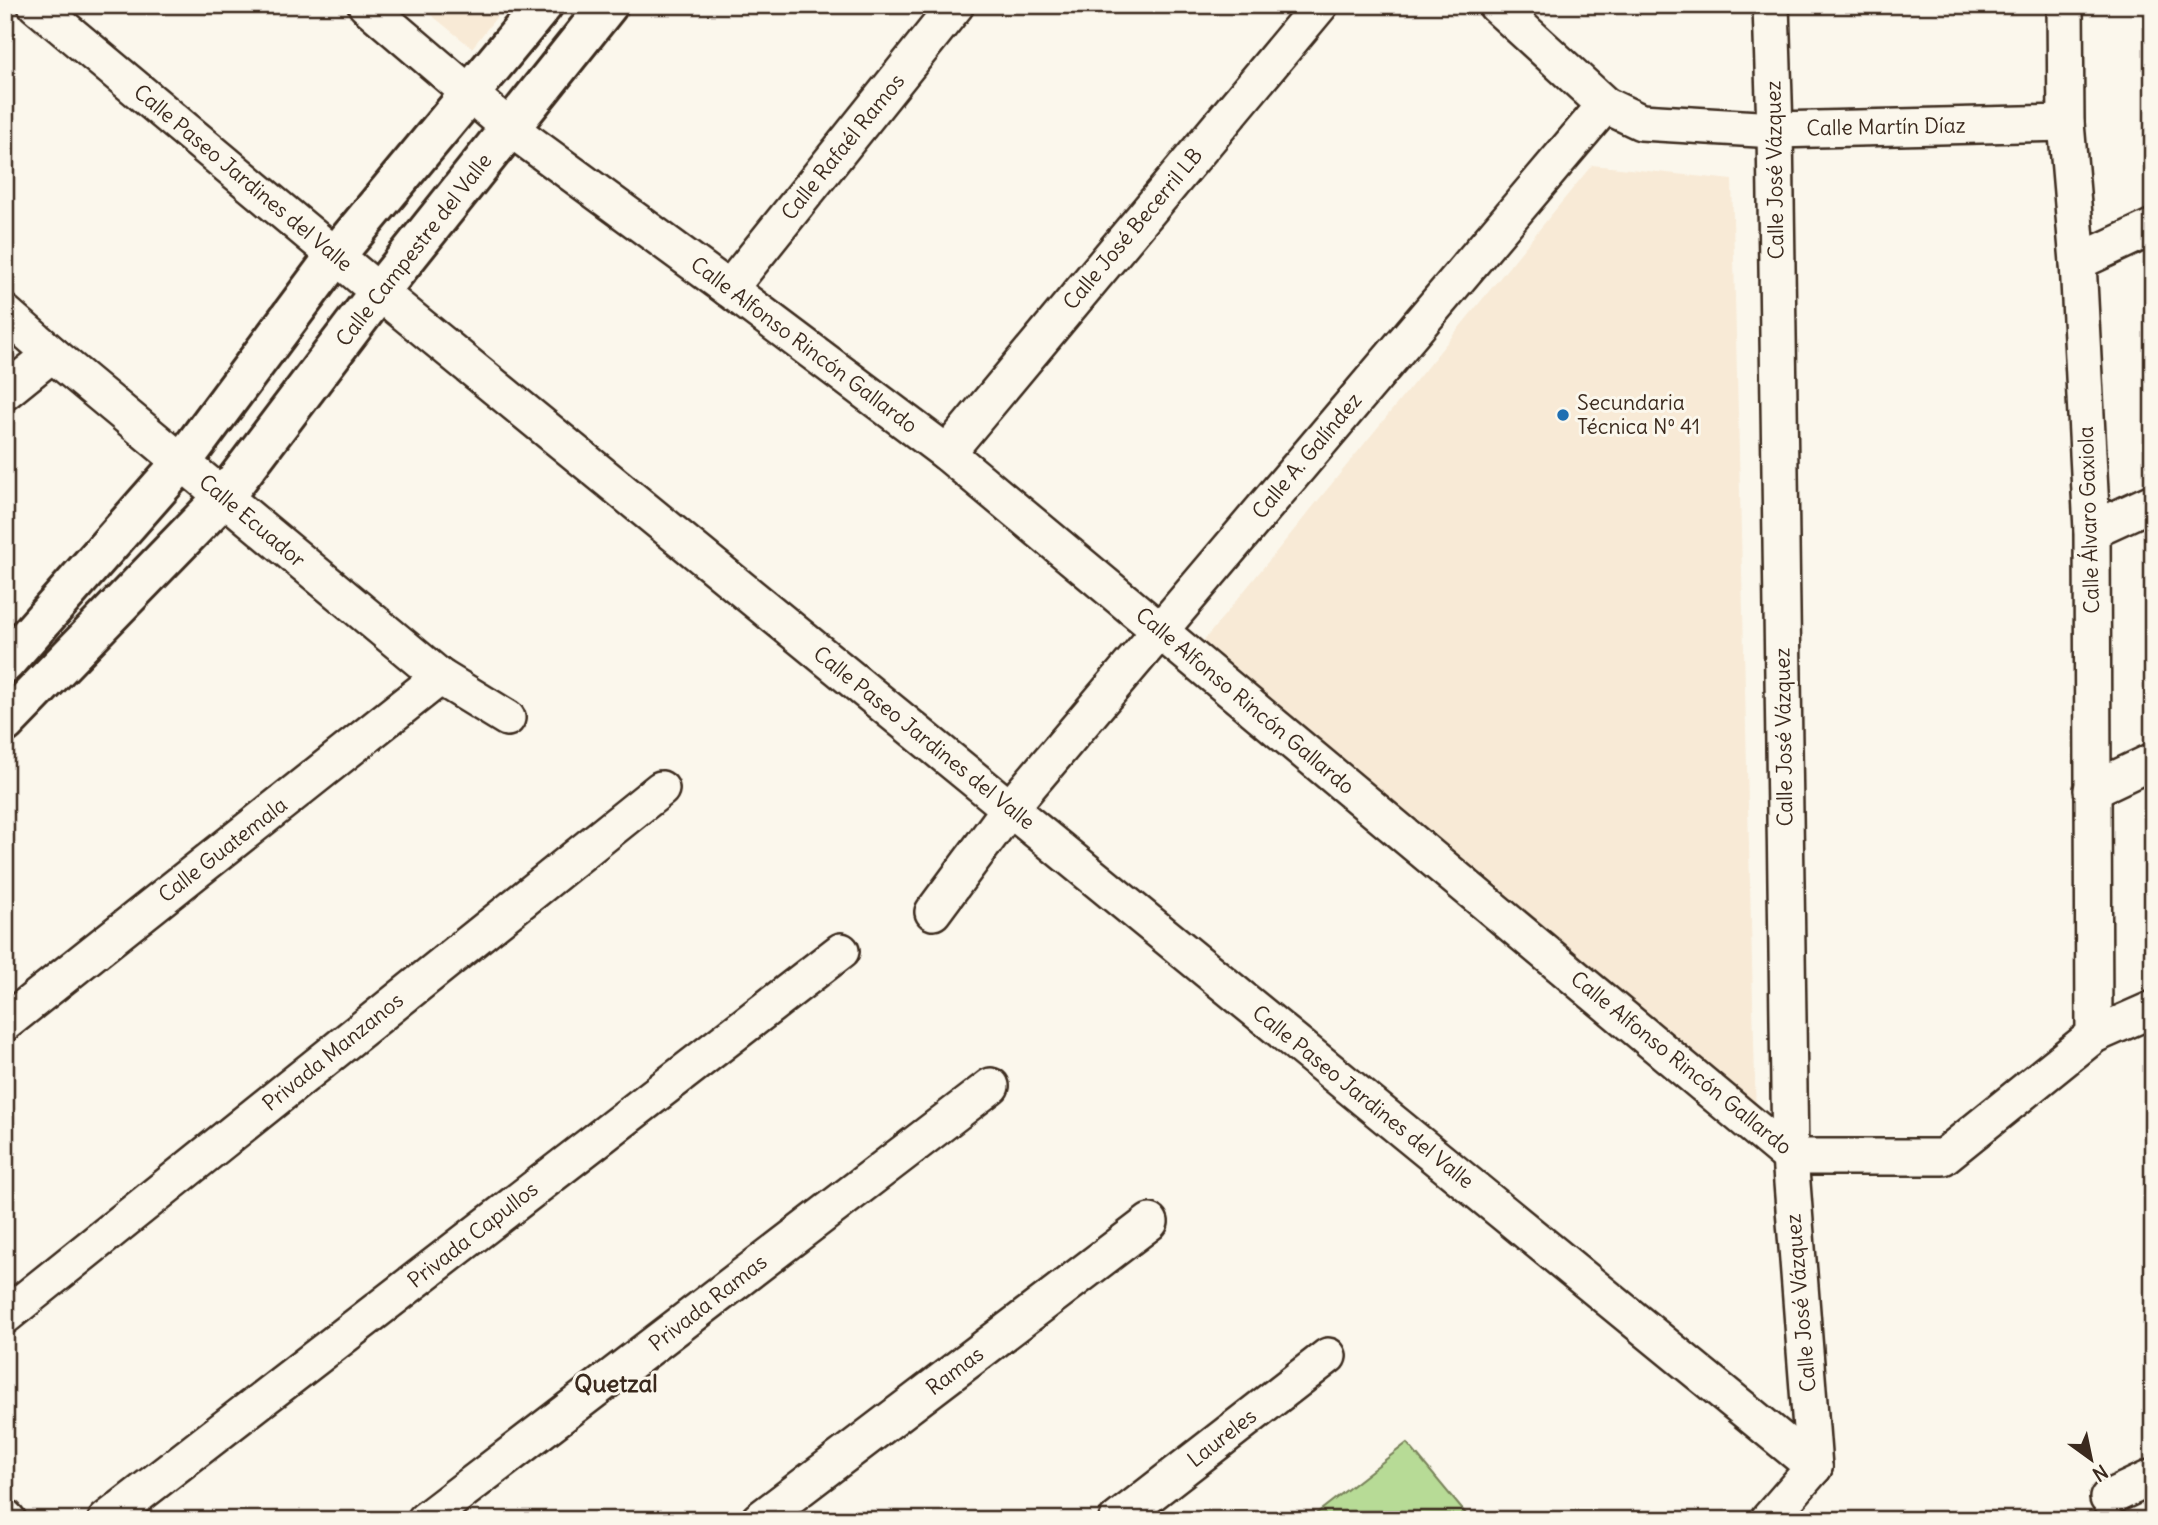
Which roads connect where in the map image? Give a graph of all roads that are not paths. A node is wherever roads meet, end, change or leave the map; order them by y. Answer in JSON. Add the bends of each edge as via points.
{"nodes":[{"id":1,"x":36,"y":5,"type":"edge"},
{"id":2,"x":366,"y":5,"type":"edge"},
{"id":3,"x":543,"y":5,"type":"edge"},
{"id":4,"x":608,"y":5,"type":"edge"},
{"id":5,"x":956,"y":5,"type":"edge"},
{"id":6,"x":1320,"y":5,"type":"edge"},
{"id":7,"x":1496,"y":5,"type":"edge"},
{"id":8,"x":1771,"y":5,"type":"edge"},
{"id":9,"x":2065,"y":5,"type":"edge"},
{"id":10,"x":468,"y":94,"type":"junction"},
{"id":11,"x":1605,"y":104,"type":"junction"},
{"id":12,"x":2066,"y":123,"type":"junction"},
{"id":13,"x":511,"y":128,"type":"junction"},
{"id":14,"x":1775,"y":130,"type":"junction"},
{"id":15,"x":2153,"y":227,"type":"edge"},
{"id":16,"x":336,"y":255,"type":"junction"},
{"id":17,"x":2078,"y":262,"type":"junction"},
{"id":18,"x":729,"y":289,"type":"junction"},
{"id":19,"x":379,"y":292,"type":"junction"},
{"id":20,"x":5,"y":313,"type":"edge"},
{"id":21,"x":52,"y":354,"type":"junction"},
{"id":22,"x":5,"y":392,"type":"edge"},
{"id":23,"x":947,"y":453,"type":"junction"},
{"id":24,"x":182,"y":462,"type":"junction"},
{"id":25,"x":223,"y":498,"type":"junction"},
{"id":26,"x":2153,"y":502,"type":"edge"},
{"id":27,"x":2092,"y":530,"type":"junction"},
{"id":28,"x":1161,"y":630,"type":"junction"},
{"id":29,"x":5,"y":663,"type":"edge"},
{"id":30,"x":440,"y":677,"type":"junction"},
{"id":31,"x":507,"y":718,"type":"dead end"},
{"id":32,"x":5,"y":723,"type":"edge"},
{"id":33,"x":2153,"y":761,"type":"edge"},
{"id":34,"x":661,"y":789,"type":"dead end"},
{"id":35,"x":2092,"y":790,"type":"junction"},
{"id":36,"x":1010,"y":808,"type":"junction"},
{"id":37,"x":933,"y":912,"type":"dead end"},
{"id":38,"x":841,"y":951,"type":"dead end"},
{"id":39,"x":2153,"y":1009,"type":"edge"},
{"id":40,"x":5,"y":1023,"type":"edge"},
{"id":41,"x":2094,"y":1035,"type":"junction"},
{"id":42,"x":990,"y":1086,"type":"dead end"},
{"id":43,"x":1790,"y":1157,"type":"junction"},
{"id":44,"x":1150,"y":1222,"type":"dead end"},
{"id":45,"x":5,"y":1316,"type":"edge"},
{"id":46,"x":1328,"y":1356,"type":"dead end"},
{"id":47,"x":1814,"y":1467,"type":"junction"},
{"id":48,"x":2153,"y":1477,"type":"edge"},
{"id":49,"x":2108,"y":1498,"type":"dead end"},
{"id":50,"x":106,"y":1520,"type":"edge"},
{"id":51,"x":425,"y":1520,"type":"edge"},
{"id":52,"x":759,"y":1520,"type":"edge"},
{"id":53,"x":1117,"y":1520,"type":"edge"},
{"id":54,"x":1768,"y":1520,"type":"edge"}],
"edges":[{"from":1,"to":16,"type":"street","name":"Calle Paseo Jardines del Valle"},
{"from":2,"to":10,"type":"street","name":"Calle Alfonso Rincón Gallardo"},
{"from":3,"to":10,"type":"street"},
{"from":4,"to":13,"type":"street","name":"Calle Campestre del Valle"},
{"from":5,"to":18,"type":"street","name":"Calle Rafaél Ramos"},
{"from":6,"to":23,"type":"street","name":"Calle José Becerril LB"},
{"from":7,"to":11,"type":"street","name":"Calle Martín Díaz"},
{"from":8,"to":14,"type":"street","name":"Calle José Vázquez"},
{"from":9,"to":12,"type":"street","name":"Calle Álvaro Gaxiola"},
{"from":10,"to":13,"type":"street","name":"Calle Alfonso Rincón Gallardo"},
{"from":10,"to":16,"type":"street"},
{"from":11,"to":14,"type":"street","name":"Calle Martín Díaz","via":[[1641,122]]},
{"from":11,"to":28,"type":"street","name":"Calle A. Galíndez"},
{"from":12,"to":14,"type":"street","name":"Calle Martín Díaz"},
{"from":12,"to":17,"type":"street","name":"Calle Álvaro Gaxiola"},
{"from":13,"to":18,"type":"street","name":"Calle Alfonso Rincón Gallardo"},
{"from":13,"to":19,"type":"street","name":"Calle Campestre del Valle"},
{"from":14,"to":43,"type":"street","name":"Calle José Vázquez"},
{"from":15,"to":17,"type":"street"},
{"from":16,"to":19,"type":"street","name":"Calle Paseo Jardines del Valle"},
{"from":16,"to":24,"type":"street"},
{"from":17,"to":27,"type":"street","name":"Calle Álvaro Gaxiola"},
{"from":18,"to":23,"type":"street","name":"Calle Alfonso Rincón Gallardo"},
{"from":19,"to":25,"type":"street","name":"Calle Campestre del Valle"},
{"from":19,"to":36,"type":"street","name":"Calle Paseo Jardines del Valle"},
{"from":20,"to":21,"type":"street","name":"Calle Ecuador"},
{"from":21,"to":22,"type":"street"},
{"from":21,"to":24,"type":"street","name":"Calle Ecuador"},
{"from":23,"to":28,"type":"street","name":"Calle Alfonso Rincón Gallardo"},
{"from":24,"to":25,"type":"street","name":"Calle Ecuador"},
{"from":24,"to":29,"type":"street"},
{"from":25,"to":30,"type":"street","name":"Calle Ecuador"},
{"from":25,"to":32,"type":"street","name":"Calle Campestre del Valle"},
{"from":26,"to":27,"type":"street"},
{"from":27,"to":35,"type":"street","name":"Calle Álvaro Gaxiola"},
{"from":28,"to":36,"type":"street","name":"Calle A. Galíndez"},
{"from":28,"to":43,"type":"street","name":"Calle Alfonso Rincón Gallardo"},
{"from":30,"to":31,"type":"street","name":"Calle Ecuador"},
{"from":30,"to":40,"type":"street","name":"Calle Guatemala"},
{"from":33,"to":35,"type":"street"},
{"from":34,"to":45,"type":"street","name":"Privada Manzanos"},
{"from":35,"to":41,"type":"street","name":"Calle Álvaro Gaxiola"},
{"from":36,"to":37,"type":"street","name":"Calle A. Galíndez"},
{"from":36,"to":47,"type":"street","name":"Calle Paseo Jardines del Valle"},
{"from":38,"to":50,"type":"street","name":"Privada Capullos"},
{"from":39,"to":41,"type":"street","name":"Calle Alfonso Rincón Gallardo"},
{"from":41,"to":43,"type":"street","name":"Calle Alfonso Rincón Gallardo","via":[[1943,1157]]},
{"from":42,"to":51,"type":"street","name":"Privada Ramas"},
{"from":43,"to":47,"type":"street","name":"Calle José Vázquez"},
{"from":44,"to":52,"type":"street","name":"Ramas"},
{"from":46,"to":53,"type":"street","name":"Laureles"},
{"from":47,"to":54,"type":"street"},
{"from":48,"to":49,"type":"street"}]}
